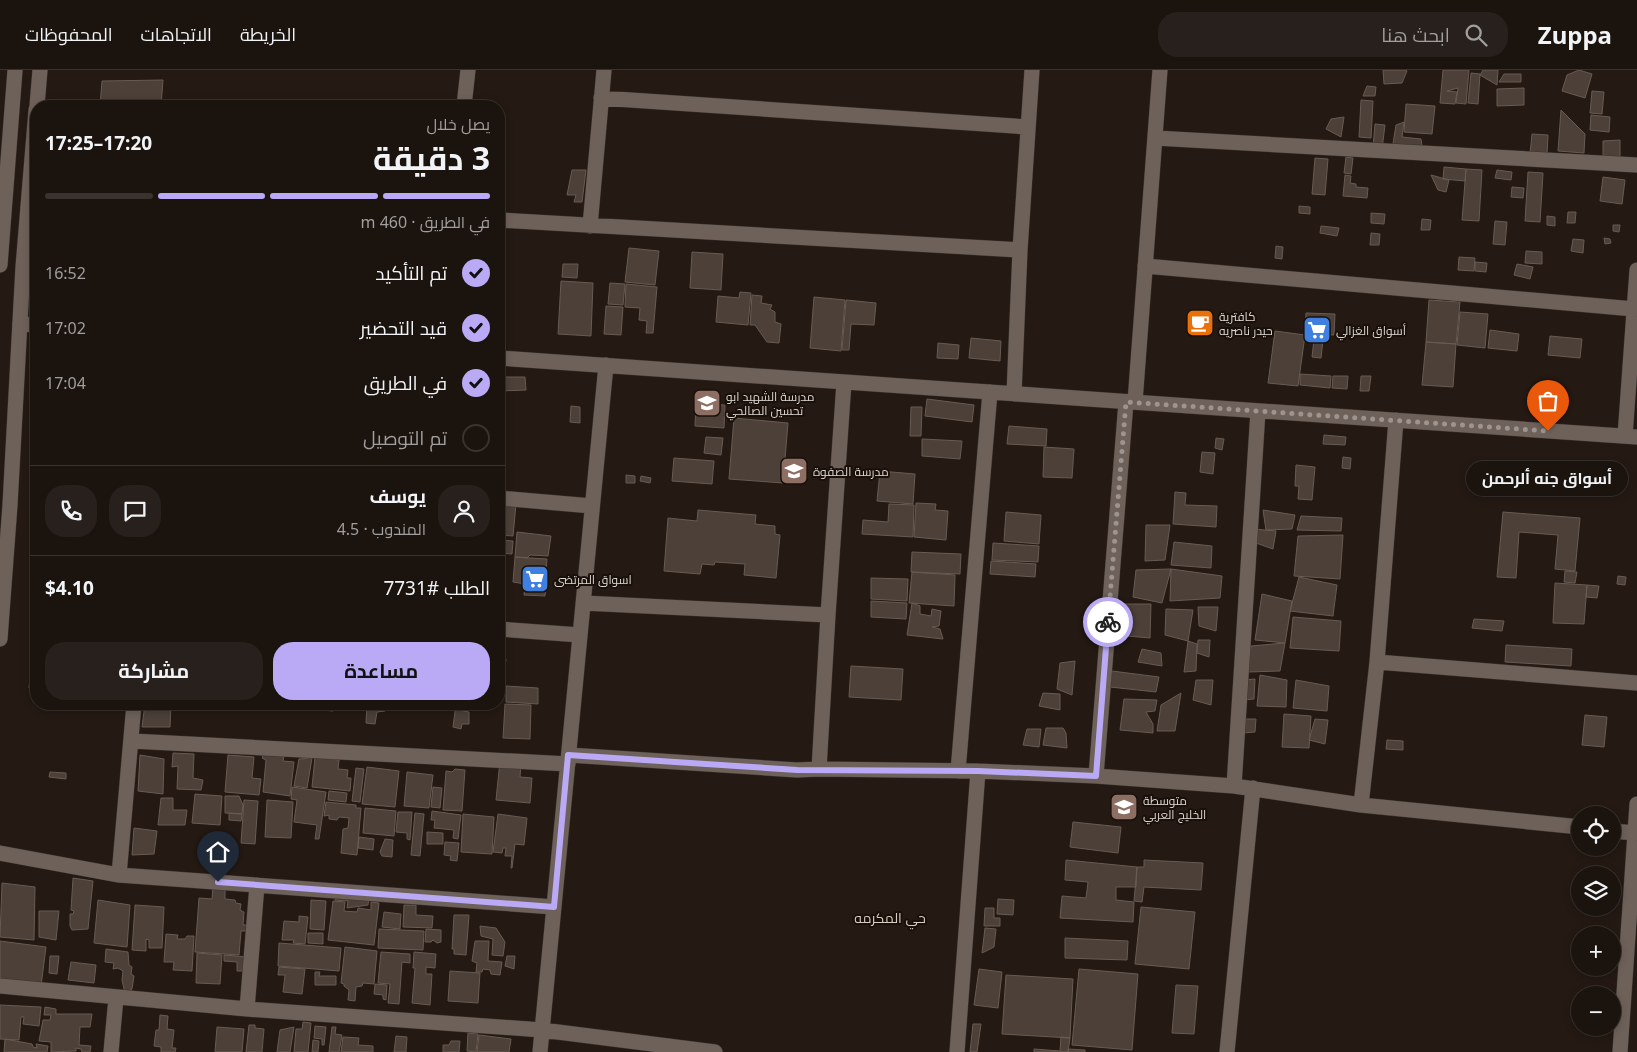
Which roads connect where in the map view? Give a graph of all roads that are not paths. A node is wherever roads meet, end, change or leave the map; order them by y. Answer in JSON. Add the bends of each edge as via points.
{"nodes":[{"id":1,"x":15,"y":70,"type":"edge"},
{"id":2,"x":40,"y":70,"type":"edge"},
{"id":3,"x":468,"y":70,"type":"edge"},
{"id":4,"x":604,"y":70,"type":"edge"},
{"id":5,"x":1032,"y":70,"type":"edge"},
{"id":6,"x":1160,"y":70,"type":"edge"},
{"id":7,"x":601,"y":98,"type":"junction"},
{"id":8,"x":37,"y":100,"type":"edge"},
{"id":9,"x":465,"y":100,"type":"edge"},
{"id":10,"x":1028,"y":127,"type":"junction"},
{"id":11,"x":1155,"y":138,"type":"junction"},
{"id":12,"x":1637,"y":165,"type":"edge"},
{"id":13,"x":4,"y":171,"type":"edge"},
{"id":14,"x":30,"y":189,"type":"edge"},
{"id":15,"x":505,"y":220,"type":"edge"},
{"id":16,"x":590,"y":226,"type":"junction"},
{"id":17,"x":1020,"y":250,"type":"junction"},
{"id":18,"x":0,"y":266,"type":"edge"},
{"id":19,"x":1146,"y":266,"type":"junction"},
{"id":20,"x":1637,"y":270,"type":"edge"},
{"id":21,"x":1634,"y":309,"type":"junction"},
{"id":22,"x":20,"y":324,"type":"junction"},
{"id":23,"x":30,"y":325,"type":"edge"},
{"id":24,"x":505,"y":358,"type":"edge"},
{"id":25,"x":606,"y":365,"type":"junction"},
{"id":26,"x":844,"y":382,"type":"junction"},
{"id":27,"x":990,"y":392,"type":"junction"},
{"id":28,"x":1014,"y":394,"type":"junction"},
{"id":29,"x":1130,"y":402,"type":"junction"},
{"id":30,"x":1258,"y":411,"type":"junction"},
{"id":31,"x":1396,"y":420,"type":"junction"},
{"id":32,"x":1631,"y":437,"type":"edge"},
{"id":33,"x":505,"y":499,"type":"edge"},
{"id":34,"x":592,"y":506,"type":"junction"},
{"id":35,"x":4,"y":524,"type":"edge"},
{"id":36,"x":2,"y":579,"type":"edge"},
{"id":37,"x":583,"y":603,"type":"junction"},
{"id":38,"x":828,"y":615,"type":"junction"},
{"id":39,"x":505,"y":628,"type":"edge"},
{"id":40,"x":580,"y":634,"type":"junction"},
{"id":41,"x":0,"y":639,"type":"edge"},
{"id":42,"x":1377,"y":662,"type":"junction"},
{"id":43,"x":1637,"y":683,"type":"edge"},
{"id":44,"x":134,"y":710,"type":"edge"},
{"id":45,"x":132,"y":741,"type":"junction"},
{"id":46,"x":568,"y":760,"type":"junction"},
{"id":47,"x":819,"y":769,"type":"junction"},
{"id":48,"x":958,"y":771,"type":"junction"},
{"id":49,"x":978,"y":771,"type":"junction"},
{"id":50,"x":1096,"y":776,"type":"junction"},
{"id":51,"x":1234,"y":786,"type":"junction"},
{"id":52,"x":1253,"y":788,"type":"junction"},
{"id":53,"x":1637,"y":804,"type":"edge"},
{"id":54,"x":1361,"y":805,"type":"junction"},
{"id":55,"x":1571,"y":827,"type":"edge"},
{"id":56,"x":1621,"y":835,"type":"edge"},
{"id":57,"x":1635,"y":841,"type":"edge"},
{"id":58,"x":0,"y":853,"type":"edge"},
{"id":59,"x":120,"y":875,"type":"junction"},
{"id":60,"x":257,"y":885,"type":"junction"},
{"id":61,"x":554,"y":907,"type":"junction"},
{"id":62,"x":1631,"y":977,"type":"edge"},
{"id":63,"x":0,"y":986,"type":"edge"},
{"id":64,"x":116,"y":998,"type":"junction"},
{"id":65,"x":247,"y":1009,"type":"junction"},
{"id":66,"x":542,"y":1030,"type":"junction"},
{"id":67,"x":111,"y":1052,"type":"edge"},
{"id":68,"x":540,"y":1052,"type":"edge"},
{"id":69,"x":715,"y":1052,"type":"edge"},
{"id":70,"x":956,"y":1052,"type":"edge"},
{"id":71,"x":1227,"y":1052,"type":"edge"},
{"id":72,"x":1620,"y":1052,"type":"edge"}],
"edges":[{"from":1,"to":13,"type":"street"},
{"from":2,"to":8,"type":"street"},
{"from":3,"to":9,"type":"street"},
{"from":4,"to":7,"type":"street"},
{"from":5,"to":10,"type":"street"},
{"from":6,"to":11,"type":"street"},
{"from":7,"to":10,"type":"street"},
{"from":7,"to":16,"type":"street"},
{"from":10,"to":17,"type":"street"},
{"from":11,"to":12,"type":"street"},
{"from":11,"to":19,"type":"street"},
{"from":13,"to":18,"type":"street"},
{"from":14,"to":22,"type":"street"},
{"from":15,"to":16,"type":"street"},
{"from":16,"to":17,"type":"street"},
{"from":17,"to":28,"type":"street"},
{"from":19,"to":21,"type":"street"},
{"from":19,"to":29,"type":"street"},
{"from":20,"to":21,"type":"street"},
{"from":21,"to":32,"type":"street"},
{"from":22,"to":23,"type":"street"},
{"from":22,"to":35,"type":"street"},
{"from":24,"to":25,"type":"street"},
{"from":25,"to":26,"type":"street"},
{"from":25,"to":34,"type":"street"},
{"from":26,"to":27,"type":"street"},
{"from":26,"to":38,"type":"street"},
{"from":27,"to":28,"type":"street"},
{"from":27,"to":48,"type":"street"},
{"from":28,"to":29,"type":"street"},
{"from":29,"to":30,"type":"street"},
{"from":29,"to":50,"type":"street"},
{"from":30,"to":31,"type":"street"},
{"from":30,"to":51,"type":"street"},
{"from":31,"to":32,"type":"street"},
{"from":31,"to":42,"type":"street"},
{"from":33,"to":34,"type":"street"},
{"from":34,"to":37,"type":"street"},
{"from":35,"to":36,"type":"street"},
{"from":36,"to":41,"type":"street"},
{"from":37,"to":38,"type":"street"},
{"from":37,"to":40,"type":"street"},
{"from":38,"to":47,"type":"street"},
{"from":39,"to":40,"type":"street"},
{"from":40,"to":46,"type":"street"},
{"from":42,"to":43,"type":"street"},
{"from":42,"to":54,"type":"street"},
{"from":44,"to":45,"type":"street"},
{"from":45,"to":46,"type":"street"},
{"from":45,"to":59,"type":"street"},
{"from":46,"to":47,"type":"street"},
{"from":46,"to":61,"type":"street"},
{"from":47,"to":48,"type":"street"},
{"from":48,"to":49,"type":"street"},
{"from":49,"to":50,"type":"street"},
{"from":49,"to":70,"type":"street"},
{"from":50,"to":51,"type":"street"},
{"from":51,"to":52,"type":"street"},
{"from":52,"to":54,"type":"street"},
{"from":52,"to":71,"type":"street"},
{"from":53,"to":57,"type":"street"},
{"from":54,"to":55,"type":"street"},
{"from":56,"to":57,"type":"street"},
{"from":57,"to":62,"type":"street"},
{"from":58,"to":59,"type":"street"},
{"from":59,"to":60,"type":"street"},
{"from":60,"to":61,"type":"street"},
{"from":60,"to":65,"type":"street"},
{"from":61,"to":66,"type":"street"},
{"from":62,"to":72,"type":"street"},
{"from":63,"to":64,"type":"street"},
{"from":64,"to":65,"type":"street"},
{"from":64,"to":67,"type":"street"},
{"from":65,"to":66,"type":"street"},
{"from":66,"to":68,"type":"street"},
{"from":66,"to":69,"type":"street"}]}
